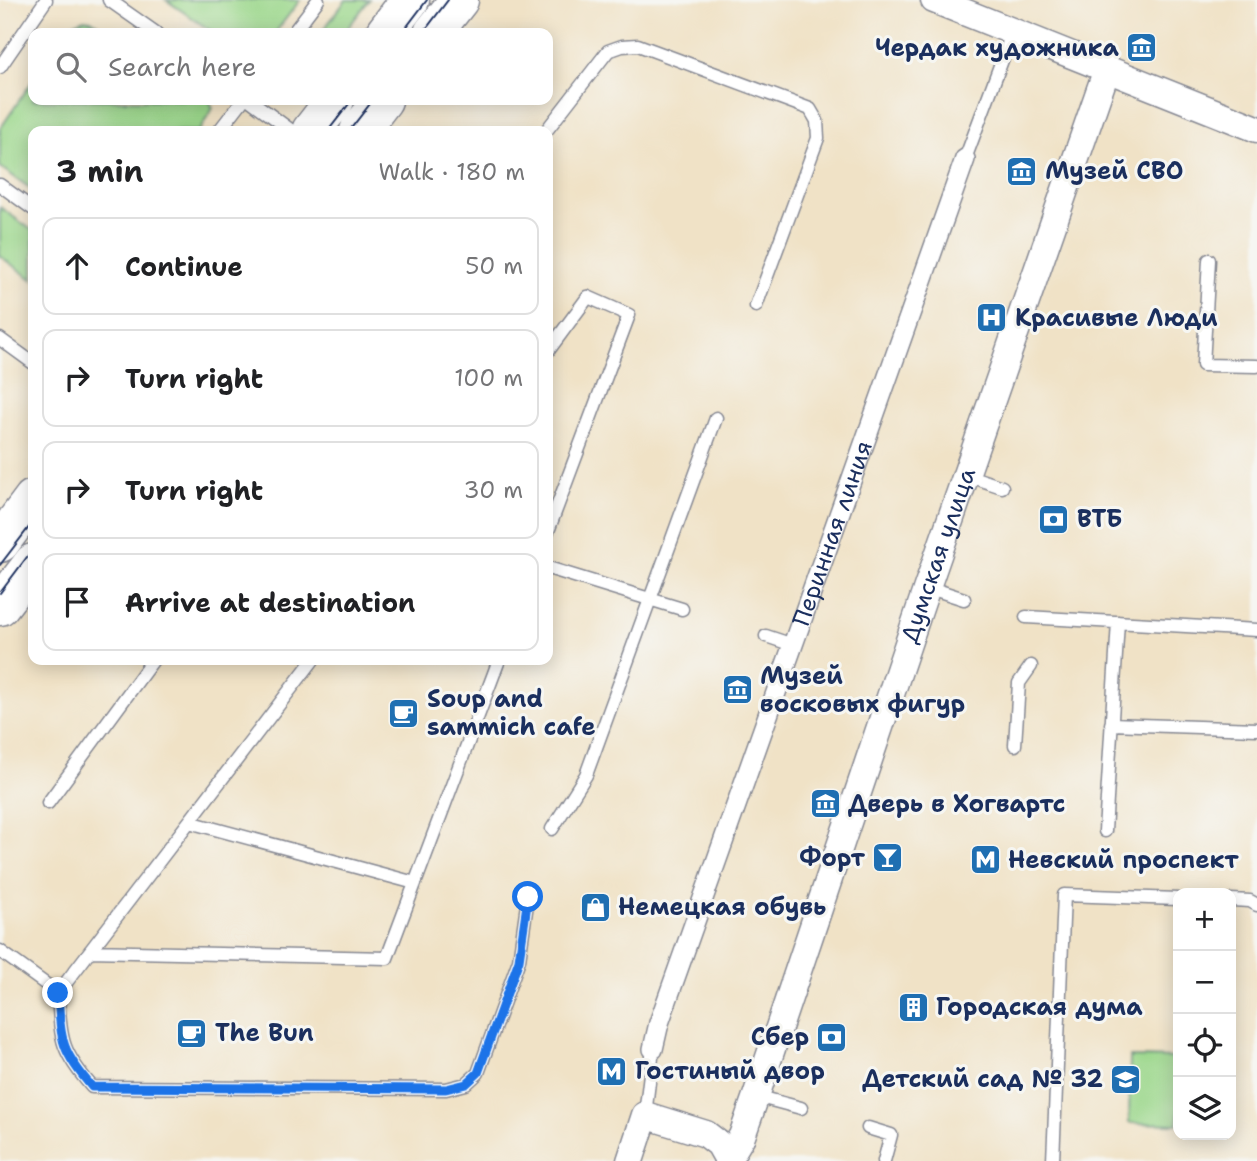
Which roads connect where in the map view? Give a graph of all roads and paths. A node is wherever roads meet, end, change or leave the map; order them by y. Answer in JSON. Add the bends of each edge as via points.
{"nodes":[{"id":1,"x":46,"y":0,"type":"edge"},
{"id":2,"x":109,"y":0,"type":"edge"},
{"id":3,"x":318,"y":0,"type":"edge"},
{"id":4,"x":410,"y":0,"type":"edge"},
{"id":5,"x":459,"y":0,"type":"edge"},
{"id":6,"x":934,"y":0,"type":"edge"},
{"id":7,"x":149,"y":28,"type":"edge"},
{"id":8,"x":297,"y":28,"type":"edge"},
{"id":9,"x":389,"y":28,"type":"edge"},
{"id":10,"x":437,"y":28,"type":"edge"},
{"id":11,"x":1013,"y":32,"type":"junction"},
{"id":12,"x":0,"y":67,"type":"edge"},
{"id":13,"x":1107,"y":69,"type":"junction"},
{"id":14,"x":239,"y":105,"type":"edge"},
{"id":15,"x":257,"y":105,"type":"edge"},
{"id":16,"x":331,"y":105,"type":"edge"},
{"id":17,"x":379,"y":105,"type":"edge"},
{"id":18,"x":223,"y":126,"type":"edge"},
{"id":19,"x":285,"y":126,"type":"edge"},
{"id":20,"x":315,"y":126,"type":"edge"},
{"id":21,"x":363,"y":126,"type":"edge"},
{"id":22,"x":550,"y":126,"type":"edge"},
{"id":23,"x":1257,"y":129,"type":"edge"},
{"id":24,"x":965,"y":159,"type":"joint"},
{"id":25,"x":0,"y":185,"type":"edge"},
{"id":26,"x":28,"y":205,"type":"edge"},
{"id":27,"x":1209,"y":260,"type":"dead end"},
{"id":28,"x":756,"y":306,"type":"dead end"},
{"id":29,"x":0,"y":339,"type":"edge"},
{"id":30,"x":553,"y":344,"type":"edge"},
{"id":31,"x":28,"y":359,"type":"edge"},
{"id":32,"x":1257,"y":366,"type":"edge"},
{"id":33,"x":716,"y":418,"type":"dead end"},
{"id":34,"x":966,"y":475,"type":"junction"},
{"id":35,"x":1002,"y":487,"type":"dead end"},
{"id":36,"x":28,"y":506,"type":"edge"},
{"id":37,"x":553,"y":515,"type":"edge"},
{"id":38,"x":0,"y":544,"type":"edge"},
{"id":39,"x":28,"y":570,"type":"edge"},
{"id":40,"x":553,"y":570,"type":"edge"},
{"id":41,"x":927,"y":587,"type":"junction"},
{"id":42,"x":964,"y":599,"type":"dead end"},
{"id":43,"x":650,"y":600,"type":"junction"},
{"id":44,"x":0,"y":607,"type":"edge"},
{"id":45,"x":682,"y":609,"type":"dead end"},
{"id":46,"x":1031,"y":620,"type":"dead end"},
{"id":47,"x":1118,"y":622,"type":"junction"},
{"id":48,"x":1257,"y":630,"type":"edge"},
{"id":49,"x":766,"y":636,"type":"dead end"},
{"id":50,"x":793,"y":645,"type":"junction"},
{"id":51,"x":149,"y":665,"type":"edge"},
{"id":52,"x":309,"y":665,"type":"edge"},
{"id":53,"x":497,"y":665,"type":"edge"},
{"id":54,"x":1031,"y":666,"type":"dead end"},
{"id":55,"x":1111,"y":724,"type":"junction"},
{"id":56,"x":1257,"y":729,"type":"edge"},
{"id":57,"x":1015,"y":745,"type":"dead end"},
{"id":58,"x":48,"y":803,"type":"dead end"},
{"id":59,"x":189,"y":822,"type":"junction"},
{"id":60,"x":552,"y":829,"type":"dead end"},
{"id":61,"x":1105,"y":831,"type":"dead end"},
{"id":62,"x":415,"y":883,"type":"junction"},
{"id":63,"x":528,"y":897,"type":"dead end"},
{"id":64,"x":1173,"y":899,"type":"edge"},
{"id":65,"x":1236,"y":900,"type":"edge"},
{"id":66,"x":1257,"y":905,"type":"edge"},
{"id":67,"x":0,"y":951,"type":"edge"},
{"id":68,"x":90,"y":951,"type":"junction"},
{"id":69,"x":58,"y":993,"type":"junction"},
{"id":70,"x":653,"y":1049,"type":"joint"},
{"id":71,"x":756,"y":1096,"type":"junction"},
{"id":72,"x":801,"y":1108,"type":"dead end"},
{"id":73,"x":645,"y":1115,"type":"junction"},
{"id":74,"x":868,"y":1128,"type":"dead end"},
{"id":75,"x":630,"y":1161,"type":"edge"},
{"id":76,"x":728,"y":1161,"type":"edge"},
{"id":77,"x":884,"y":1161,"type":"edge"},
{"id":78,"x":1053,"y":1161,"type":"edge"}],
"edges":[{"from":1,"to":12,"type":"lane"},
{"from":2,"to":7,"type":"lane"},
{"from":3,"to":8,"type":"lane"},
{"from":4,"to":9,"type":"main road"},
{"from":5,"to":10,"type":"main road"},
{"from":6,"to":11,"type":"street"},
{"from":11,"to":13,"type":"street"},
{"from":11,"to":24,"type":"lane","name":"Перинная линия"},
{"from":13,"to":23,"type":"street"},
{"from":13,"to":34,"type":"street","name":"Думская улица"},
{"from":14,"to":18,"type":"lane"},
{"from":15,"to":19,"type":"lane"},
{"from":16,"to":20,"type":"main road"},
{"from":17,"to":21,"type":"main road"},
{"from":22,"to":28,"type":"lane","via":[[608,51],[622,46],[638,45],[810,109],[817,121],[818,138]]},
{"from":24,"to":50,"type":"street","name":"Перинная линия"},
{"from":25,"to":26,"type":"lane"},
{"from":27,"to":32,"type":"lane","via":[[1203,365]]},
{"from":29,"to":31,"type":"lane"},
{"from":30,"to":37,"type":"lane","via":[[588,297],[629,315]]},
{"from":33,"to":43,"type":"lane"},
{"from":34,"to":35,"type":"lane"},
{"from":34,"to":41,"type":"street","name":"Думская улица"},
{"from":36,"to":38,"type":"main road"},
{"from":39,"to":44,"type":"main road"},
{"from":40,"to":43,"type":"lane"},
{"from":41,"to":42,"type":"lane"},
{"from":41,"to":71,"type":"street","name":"Думская улица"},
{"from":43,"to":45,"type":"lane"},
{"from":43,"to":60,"type":"lane","via":[[586,775]]},
{"from":46,"to":47,"type":"lane"},
{"from":47,"to":48,"type":"lane"},
{"from":47,"to":55,"type":"lane"},
{"from":49,"to":50,"type":"lane"},
{"from":50,"to":70,"type":"street","name":"Перинная линия"},
{"from":51,"to":58,"type":"lane"},
{"from":52,"to":59,"type":"lane"},
{"from":53,"to":62,"type":"lane"},
{"from":54,"to":57,"type":"lane","via":[[1019,683]]},
{"from":55,"to":56,"type":"lane"},
{"from":55,"to":61,"type":"lane"},
{"from":59,"to":62,"type":"lane"},
{"from":59,"to":68,"type":"lane"},
{"from":62,"to":68,"type":"lane","via":[[387,958]]},
{"from":63,"to":69,"type":"lane","via":[[519,960],[478,1073],[466,1084],[446,1089],[92,1087],[71,1062],[60,1035]]},
{"from":64,"to":78,"type":"lane","via":[[1065,895]]},
{"from":65,"to":66,"type":"lane"},
{"from":67,"to":69,"type":"lane"},
{"from":68,"to":69,"type":"lane"},
{"from":70,"to":73,"type":"lane","name":"Перинная линия"},
{"from":71,"to":72,"type":"lane"},
{"from":71,"to":76,"type":"street","name":"Думская улица"},
{"from":73,"to":75,"type":"street","name":"Перинная линия"},
{"from":73,"to":76,"type":"street","via":[[706,1133]]},
{"from":74,"to":77,"type":"lane","via":[[891,1135]]}]}
